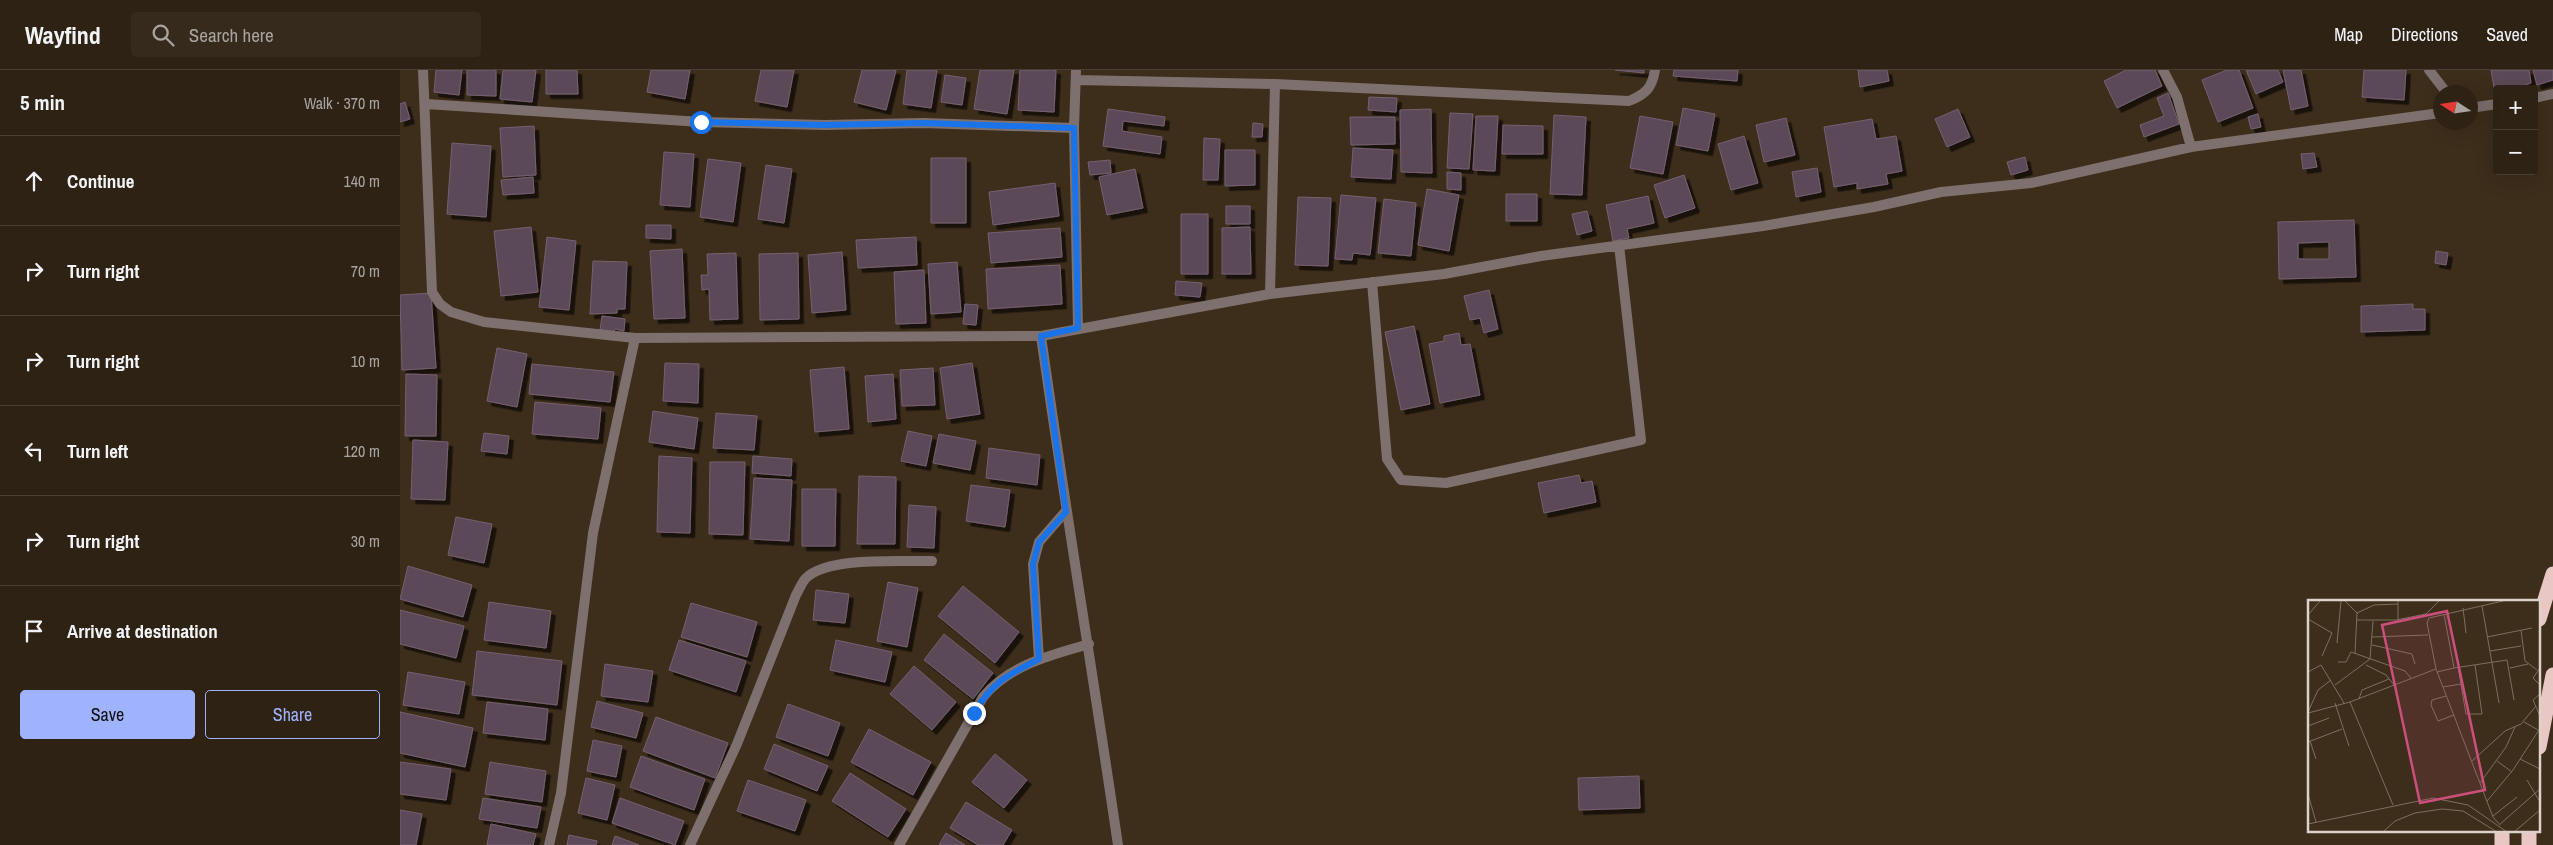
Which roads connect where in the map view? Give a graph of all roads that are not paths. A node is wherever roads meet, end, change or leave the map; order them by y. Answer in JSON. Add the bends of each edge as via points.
{"nodes":[{"id":1,"x":423,"y":70,"type":"edge"},
{"id":2,"x":1654,"y":70,"type":"edge"},
{"id":3,"x":2163,"y":70,"type":"edge"},
{"id":4,"x":2429,"y":70,"type":"edge"},
{"id":5,"x":1076,"y":75,"type":"edge"},
{"id":6,"x":1275,"y":84,"type":"junction"},
{"id":7,"x":2441,"y":85,"type":"edge"},
{"id":8,"x":2553,"y":94,"type":"edge"},
{"id":9,"x":2538,"y":97,"type":"edge"},
{"id":10,"x":426,"y":104,"type":"junction"},
{"id":11,"x":2493,"y":105,"type":"edge"},
{"id":12,"x":2478,"y":107,"type":"edge"},
{"id":13,"x":2433,"y":114,"type":"edge"},
{"id":14,"x":1074,"y":128,"type":"junction"},
{"id":15,"x":2191,"y":147,"type":"junction"},
{"id":16,"x":1619,"y":245,"type":"junction"},
{"id":17,"x":1372,"y":282,"type":"junction"},
{"id":18,"x":1270,"y":294,"type":"junction"},
{"id":19,"x":1078,"y":328,"type":"junction"},
{"id":20,"x":1041,"y":336,"type":"junction"},
{"id":21,"x":635,"y":338,"type":"junction"},
{"id":22,"x":1066,"y":512,"type":"junction"},
{"id":23,"x":932,"y":561,"type":"dead end"},
{"id":24,"x":2553,"y":574,"type":"edge"},
{"id":25,"x":2540,"y":616,"type":"edge"},
{"id":26,"x":1089,"y":644,"type":"junction"},
{"id":27,"x":1039,"y":659,"type":"junction"},
{"id":28,"x":2553,"y":675,"type":"edge"},
{"id":29,"x":2540,"y":742,"type":"edge"},
{"id":30,"x":2502,"y":832,"type":"edge"},
{"id":31,"x":2529,"y":832,"type":"edge"},
{"id":32,"x":549,"y":845,"type":"edge"},
{"id":33,"x":690,"y":845,"type":"edge"},
{"id":34,"x":899,"y":845,"type":"edge"},
{"id":35,"x":1118,"y":845,"type":"edge"},
{"id":36,"x":2502,"y":845,"type":"edge"},
{"id":37,"x":2529,"y":845,"type":"edge"}],
"edges":[{"from":1,"to":10,"type":"street"},
{"from":2,"to":6,"type":"street","via":[[1651,86],[1645,94],[1629,101]]},
{"from":3,"to":15,"type":"street","via":[[2177,97]]},
{"from":4,"to":7,"type":"street"},
{"from":5,"to":6,"type":"street"},
{"from":5,"to":14,"type":"street"},
{"from":6,"to":18,"type":"street"},
{"from":8,"to":9,"type":"street"},
{"from":10,"to":14,"type":"street","via":[[701,122],[924,123]]},
{"from":10,"to":21,"type":"street","via":[[432,292],[440,304],[451,312],[484,322]]},
{"from":11,"to":12,"type":"street"},
{"from":13,"to":15,"type":"street"},
{"from":14,"to":19,"type":"street"},
{"from":15,"to":16,"type":"street","via":[[2031,183],[1940,192],[1782,223]]},
{"from":16,"to":17,"type":"street","via":[[1444,274]]},
{"from":16,"to":17,"type":"street","via":[[1642,440],[1446,483],[1401,480],[1387,459]]},
{"from":17,"to":18,"type":"street"},
{"from":18,"to":19,"type":"street"},
{"from":19,"to":20,"type":"street"},
{"from":20,"to":21,"type":"street"},
{"from":20,"to":22,"type":"street"},
{"from":21,"to":32,"type":"street","via":[[593,533],[561,793]]},
{"from":22,"to":26,"type":"street"},
{"from":22,"to":27,"type":"street","via":[[1039,542],[1033,564]]},
{"from":23,"to":33,"type":"street","via":[[890,560],[826,567],[806,578]]},
{"from":24,"to":25,"type":"highway"},
{"from":26,"to":27,"type":"street"},
{"from":26,"to":35,"type":"street"},
{"from":27,"to":34,"type":"street","via":[[1004,677],[984,697]]},
{"from":28,"to":29,"type":"highway"},
{"from":30,"to":36,"type":"highway"},
{"from":31,"to":37,"type":"highway"}]}
